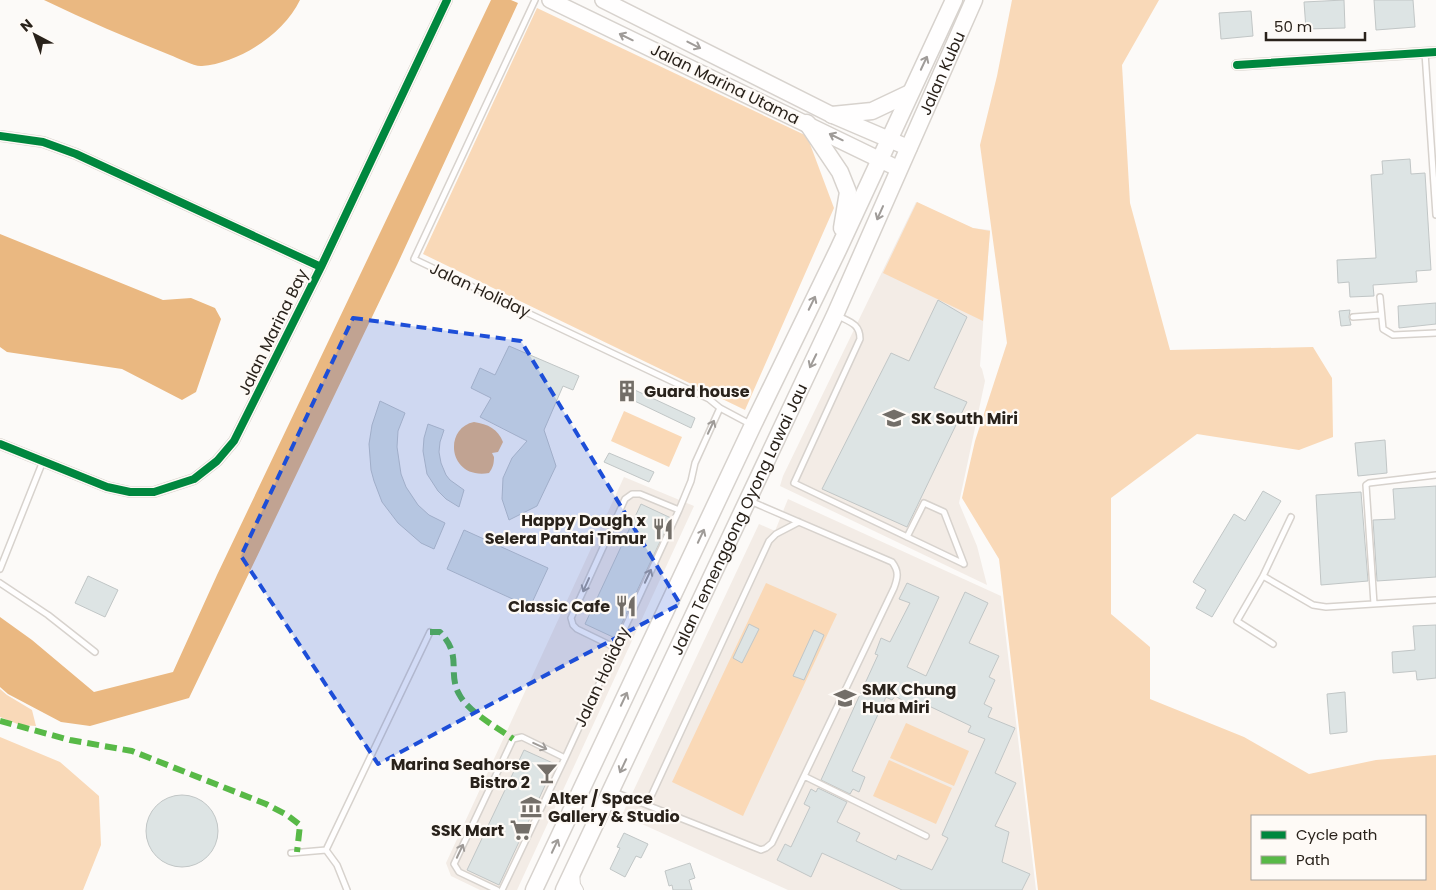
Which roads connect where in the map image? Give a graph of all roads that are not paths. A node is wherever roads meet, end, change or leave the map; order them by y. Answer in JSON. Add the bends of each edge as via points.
{"nodes":[{"id":1,"x":447,"y":0,"type":"edge"},
{"id":2,"x":535,"y":0,"type":"edge"},
{"id":3,"x":550,"y":0,"type":"edge"},
{"id":4,"x":603,"y":0,"type":"edge"},
{"id":5,"x":954,"y":0,"type":"edge"},
{"id":6,"x":974,"y":0,"type":"edge"},
{"id":7,"x":1436,"y":52,"type":"edge"},
{"id":8,"x":1425,"y":53,"type":"junction"},
{"id":9,"x":1237,"y":65,"type":"dead end"},
{"id":10,"x":910,"y":93,"type":"junction"},
{"id":11,"x":832,"y":115,"type":"junction"},
{"id":12,"x":807,"y":123,"type":"junction"},
{"id":13,"x":0,"y":136,"type":"edge"},
{"id":14,"x":889,"y":139,"type":"junction"},
{"id":15,"x":909,"y":148,"type":"junction"},
{"id":16,"x":880,"y":159,"type":"junction"},
{"id":17,"x":899,"y":168,"type":"junction"},
{"id":18,"x":1435,"y":190,"type":"edge"},
{"id":19,"x":1436,"y":215,"type":"edge"},
{"id":20,"x":838,"y":250,"type":"junction"},
{"id":21,"x":321,"y":267,"type":"junction"},
{"id":22,"x":1380,"y":297,"type":"dead end"},
{"id":23,"x":836,"y":315,"type":"junction"},
{"id":24,"x":1381,"y":315,"type":"junction"},
{"id":25,"x":1353,"y":317,"type":"dead end"},
{"id":26,"x":1436,"y":333,"type":"edge"},
{"id":27,"x":720,"y":408,"type":"junction"},
{"id":28,"x":753,"y":425,"type":"junction"},
{"id":29,"x":0,"y":444,"type":"edge"},
{"id":30,"x":44,"y":461,"type":"junction"},
{"id":31,"x":1436,"y":475,"type":"edge"},
{"id":32,"x":747,"y":499,"type":"junction"},
{"id":33,"x":679,"y":510,"type":"junction"},
{"id":34,"x":1291,"y":517,"type":"dead end"},
{"id":35,"x":799,"y":522,"type":"junction"},
{"id":36,"x":907,"y":537,"type":"junction"},
{"id":37,"x":0,"y":570,"type":"edge"},
{"id":38,"x":1263,"y":576,"type":"junction"},
{"id":39,"x":0,"y":583,"type":"edge"},
{"id":40,"x":1436,"y":600,"type":"edge"},
{"id":41,"x":1374,"y":604,"type":"junction"},
{"id":42,"x":430,"y":632,"type":"dead end"},
{"id":43,"x":1273,"y":644,"type":"dead end"},
{"id":44,"x":616,"y":648,"type":"junction"},
{"id":45,"x":95,"y":652,"type":"dead end"},
{"id":46,"x":565,"y":758,"type":"junction"},
{"id":47,"x":804,"y":776,"type":"junction"},
{"id":48,"x":611,"y":791,"type":"junction"},
{"id":49,"x":647,"y":805,"type":"junction"},
{"id":50,"x":926,"y":836,"type":"dead end"},
{"id":51,"x":326,"y":850,"type":"junction"},
{"id":52,"x":291,"y":853,"type":"dead end"},
{"id":53,"x":574,"y":869,"type":"junction"},
{"id":54,"x":347,"y":890,"type":"edge"},
{"id":55,"x":497,"y":890,"type":"edge"},
{"id":56,"x":502,"y":890,"type":"edge"},
{"id":57,"x":534,"y":890,"type":"edge"},
{"id":58,"x":564,"y":890,"type":"edge"},
{"id":59,"x":578,"y":890,"type":"edge"}],
"edges":[{"from":1,"to":21,"type":"street","name":"Jalan Marina Bay"},
{"from":2,"to":27,"type":"lane","name":"Jalan Holiday","via":[[414,259],[709,399]]},
{"from":12,"to":3,"type":"main road","name":"Jalan Marina Utama","one_way":true},
{"from":4,"to":11,"type":"main road","name":"Jalan Marina Utama","one_way":true},
{"from":10,"to":5,"type":"main road","name":"Jalan Kubu","one_way":true},
{"from":6,"to":15,"type":"main road","name":"Jalan Kubu"},
{"from":7,"to":8,"type":"street"},
{"from":8,"to":9,"type":"street"},
{"from":8,"to":18,"type":"lane"},
{"from":10,"to":11,"type":"main road","via":[[872,111]]},
{"from":10,"to":14,"type":"main road","name":"Jalan Kubu"},
{"from":11,"to":14,"type":"main road","name":"Jalan Marina Utama"},
{"from":16,"to":12,"type":"main road","name":"Jalan Marina Utama","one_way":true},
{"from":12,"to":20,"type":"main road","via":[[840,172],[848,192]]},
{"from":13,"to":21,"type":"street","via":[[43,142],[76,154]]},
{"from":14,"to":15,"type":"main road","name":"Jalan Marina Utama"},
{"from":14,"to":16,"type":"main road","name":"Jalan Kubu"},
{"from":15,"to":17,"type":"main road","name":"Jalan Temenggong Oyong Lawai Jau"},
{"from":16,"to":17,"type":"main road","name":"Jalan Marina Utama"},
{"from":16,"to":20,"type":"main road","name":"Jalan Temenggong Oyong Lawai Jau"},
{"from":17,"to":23,"type":"main road","name":"Jalan Temenggong Oyong Lawai Jau","one_way":true},
{"from":18,"to":19,"type":"lane"},
{"from":28,"to":20,"type":"main road","name":"Jalan Temenggong Oyong Lawai Jau","one_way":true},
{"from":21,"to":30,"type":"street","name":"Jalan Marina Bay","via":[[234,441],[207,470],[194,479],[162,490],[130,492],[107,487]]},
{"from":22,"to":24,"type":"lane"},
{"from":23,"to":32,"type":"main road","name":"Jalan Temenggong Oyong Lawai Jau","one_way":true},
{"from":23,"to":36,"type":"lane","via":[[856,325],[860,339],[794,483]]},
{"from":24,"to":25,"type":"lane"},
{"from":24,"to":26,"type":"lane","via":[[1383,329],[1393,335]]},
{"from":27,"to":28,"type":"lane","name":"Jalan Holiday"},
{"from":33,"to":27,"type":"lane","name":"Jalan Holiday","one_way":true,"via":[[695,463]]},
{"from":57,"to":28,"type":"main road","name":"Jalan Temenggong Oyong Lawai Jau","one_way":true},
{"from":29,"to":30,"type":"street","name":"Jalan Marina Bay"},
{"from":30,"to":37,"type":"lane"},
{"from":31,"to":41,"type":"lane","via":[[1366,485]]},
{"from":32,"to":35,"type":"lane"},
{"from":32,"to":48,"type":"main road","name":"Jalan Temenggong Oyong Lawai Jau","one_way":true},
{"from":44,"to":33,"type":"lane","name":"Jalan Holiday","one_way":true},
{"from":33,"to":44,"type":"lane","one_way":true,"via":[[640,494],[632,494],[625,499],[571,618],[577,629]]},
{"from":34,"to":38,"type":"lane"},
{"from":35,"to":47,"type":"lane","via":[[892,562],[898,578]]},
{"from":35,"to":49,"type":"lane","via":[[769,541]]},
{"from":36,"to":36,"type":"lane","via":[[931,548],[964,564],[944,512],[924,503]]},
{"from":38,"to":41,"type":"lane","via":[[1313,605]]},
{"from":38,"to":43,"type":"lane","via":[[1237,620]]},
{"from":39,"to":45,"type":"lane"},
{"from":40,"to":41,"type":"lane"},
{"from":42,"to":51,"type":"lane"},
{"from":44,"to":46,"type":"lane","name":"Jalan Holiday"},
{"from":55,"to":46,"type":"lane","one_way":true,"via":[[459,872],[454,864],[513,739],[522,738]]},
{"from":46,"to":56,"type":"lane","name":"Jalan Holiday"},
{"from":47,"to":49,"type":"lane","via":[[772,843],[760,850]]},
{"from":47,"to":50,"type":"lane"},
{"from":48,"to":49,"type":"lane"},
{"from":48,"to":53,"type":"main road","name":"Jalan Temenggong Oyong Lawai Jau"},
{"from":51,"to":52,"type":"lane"},
{"from":51,"to":54,"type":"lane","via":[[337,865]]},
{"from":53,"to":58,"type":"main road","name":"Jalan Temenggong Oyong Lawai Jau"},
{"from":53,"to":59,"type":"street"}]}
